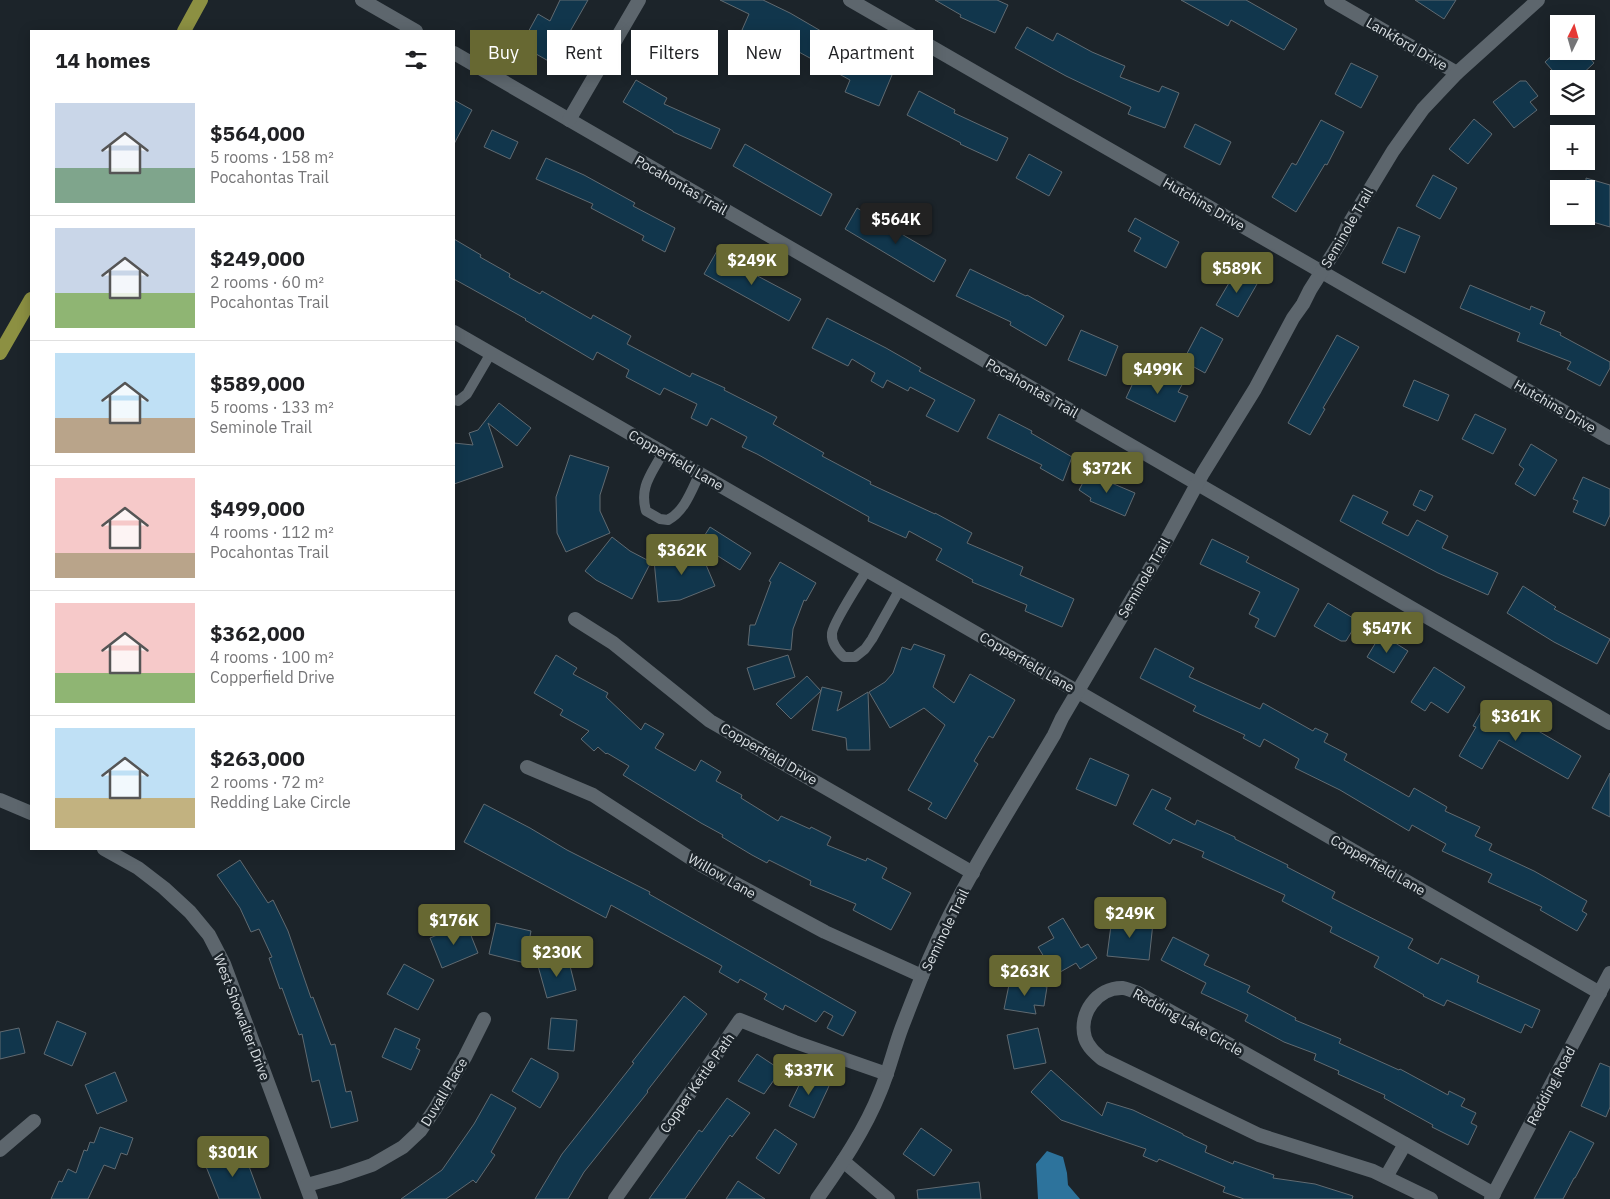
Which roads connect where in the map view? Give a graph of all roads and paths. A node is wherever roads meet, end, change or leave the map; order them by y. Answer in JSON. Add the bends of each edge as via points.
{"nodes":[{"id":1,"x":201,"y":0,"type":"edge"},
{"id":2,"x":362,"y":0,"type":"edge"},
{"id":3,"x":639,"y":0,"type":"edge"},
{"id":4,"x":850,"y":0,"type":"edge"},
{"id":5,"x":1331,"y":0,"type":"edge"},
{"id":6,"x":1538,"y":0,"type":"edge"},
{"id":7,"x":185,"y":30,"type":"edge"},
{"id":8,"x":414,"y":30,"type":"edge"},
{"id":9,"x":455,"y":54,"type":"edge"},
{"id":10,"x":1457,"y":73,"type":"junction"},
{"id":11,"x":569,"y":120,"type":"junction"},
{"id":12,"x":1321,"y":272,"type":"junction"},
{"id":13,"x":30,"y":303,"type":"edge"},
{"id":14,"x":455,"y":333,"type":"edge"},
{"id":15,"x":0,"y":353,"type":"edge"},
{"id":16,"x":491,"y":353,"type":"junction"},
{"id":17,"x":455,"y":400,"type":"edge"},
{"id":18,"x":1610,"y":438,"type":"edge"},
{"id":19,"x":663,"y":452,"type":"junction"},
{"id":20,"x":700,"y":473,"type":"junction"},
{"id":21,"x":1197,"y":484,"type":"junction"},
{"id":22,"x":867,"y":570,"type":"junction"},
{"id":23,"x":900,"y":589,"type":"junction"},
{"id":24,"x":575,"y":619,"type":"dead end"},
{"id":25,"x":1078,"y":692,"type":"junction"},
{"id":26,"x":1610,"y":723,"type":"edge"},
{"id":27,"x":527,"y":767,"type":"dead end"},
{"id":28,"x":0,"y":800,"type":"edge"},
{"id":29,"x":30,"y":813,"type":"edge"},
{"id":30,"x":106,"y":850,"type":"edge"},
{"id":31,"x":973,"y":873,"type":"junction"},
{"id":32,"x":1610,"y":973,"type":"edge"},
{"id":33,"x":922,"y":976,"type":"junction"},
{"id":34,"x":1600,"y":993,"type":"junction"},
{"id":35,"x":484,"y":1019,"type":"dead end"},
{"id":36,"x":886,"y":1074,"type":"junction"},
{"id":37,"x":34,"y":1121,"type":"dead end"},
{"id":38,"x":1405,"y":1144,"type":"junction"},
{"id":39,"x":0,"y":1150,"type":"edge"},
{"id":40,"x":843,"y":1161,"type":"junction"},
{"id":41,"x":1386,"y":1177,"type":"junction"},
{"id":42,"x":307,"y":1185,"type":"junction"},
{"id":43,"x":1493,"y":1197,"type":"edge"},
{"id":44,"x":311,"y":1199,"type":"edge"},
{"id":45,"x":614,"y":1199,"type":"edge"},
{"id":46,"x":817,"y":1199,"type":"edge"},
{"id":47,"x":888,"y":1199,"type":"edge"},
{"id":48,"x":1431,"y":1199,"type":"edge"}],
"edges":[{"from":1,"to":7,"type":"main road"},
{"from":2,"to":8,"type":"street"},
{"from":3,"to":11,"type":"street"},
{"from":4,"to":12,"type":"street","name":"Hutchins Drive"},
{"from":5,"to":10,"type":"street","name":"Lankford Drive"},
{"from":6,"to":10,"type":"street","name":"Seminole Trail"},
{"from":9,"to":11,"type":"street","name":"Pocahontas Trail"},
{"from":10,"to":12,"type":"street","name":"Seminole Trail","via":[[1423,109],[1398,144]]},
{"from":11,"to":21,"type":"street","name":"Pocahontas Trail"},
{"from":12,"to":18,"type":"street","name":"Hutchins Drive"},
{"from":12,"to":21,"type":"street","name":"Seminole Trail"},
{"from":13,"to":15,"type":"main road"},
{"from":14,"to":16,"type":"street","name":"Copperfield Lane"},
{"from":16,"to":17,"type":"lane","via":[[467,394]]},
{"from":16,"to":19,"type":"street","name":"Copperfield Lane"},
{"from":19,"to":20,"type":"street","name":"Copperfield Lane"},
{"from":19,"to":20,"type":"lane","via":[[642,495],[646,511],[652,516],[668,520],[675,516]]},
{"from":20,"to":22,"type":"street","name":"Copperfield Lane"},
{"from":21,"to":25,"type":"street","name":"Seminole Trail"},
{"from":21,"to":26,"type":"street","name":"Pocahontas Trail"},
{"from":22,"to":23,"type":"street","name":"Copperfield Lane"},
{"from":22,"to":23,"type":"lane","via":[[832,633],[835,648],[844,657],[855,657],[865,649]]},
{"from":23,"to":25,"type":"street","name":"Copperfield Lane"},
{"from":24,"to":31,"type":"street","name":"Copperfield Drive","via":[[613,643],[710,721]]},
{"from":25,"to":31,"type":"street","name":"Seminole Trail"},
{"from":25,"to":34,"type":"street","name":"Copperfield Lane"},
{"from":27,"to":33,"type":"street","name":"Willow Lane","via":[[594,795],[701,865],[825,932]]},
{"from":28,"to":29,"type":"street"},
{"from":30,"to":42,"type":"street","name":"West Showalter Drive","via":[[138,868],[164,888],[209,934],[224,964]]},
{"from":31,"to":33,"type":"street","name":"Seminole Trail","via":[[940,934]]},
{"from":32,"to":34,"type":"street","name":"Redding Road"},
{"from":33,"to":36,"type":"street","name":"Seminole Trail"},
{"from":34,"to":43,"type":"street","name":"Redding Road"},
{"from":35,"to":42,"type":"street","name":"Duvall Place","via":[[451,1082],[420,1130],[402,1147],[372,1165]]},
{"from":36,"to":40,"type":"street","name":"Seminole Trail","via":[[854,1145]]},
{"from":36,"to":45,"type":"street","name":"Copper Kettle Path","via":[[740,1020]]},
{"from":37,"to":39,"type":"street"},
{"from":38,"to":41,"type":"street"},
{"from":38,"to":41,"type":"street","name":"Redding Lake Circle","via":[[1138,992],[1113,989],[1093,1001],[1084,1026],[1085,1039],[1102,1059],[1259,1135]]},
{"from":38,"to":43,"type":"street","name":"Redding Lake Circle"},
{"from":40,"to":46,"type":"street","name":"Seminole Trail"},
{"from":40,"to":47,"type":"street"},
{"from":41,"to":48,"type":"street","name":"Redding Lake Circle"},
{"from":42,"to":44,"type":"street","name":"West Showalter Drive"}]}
